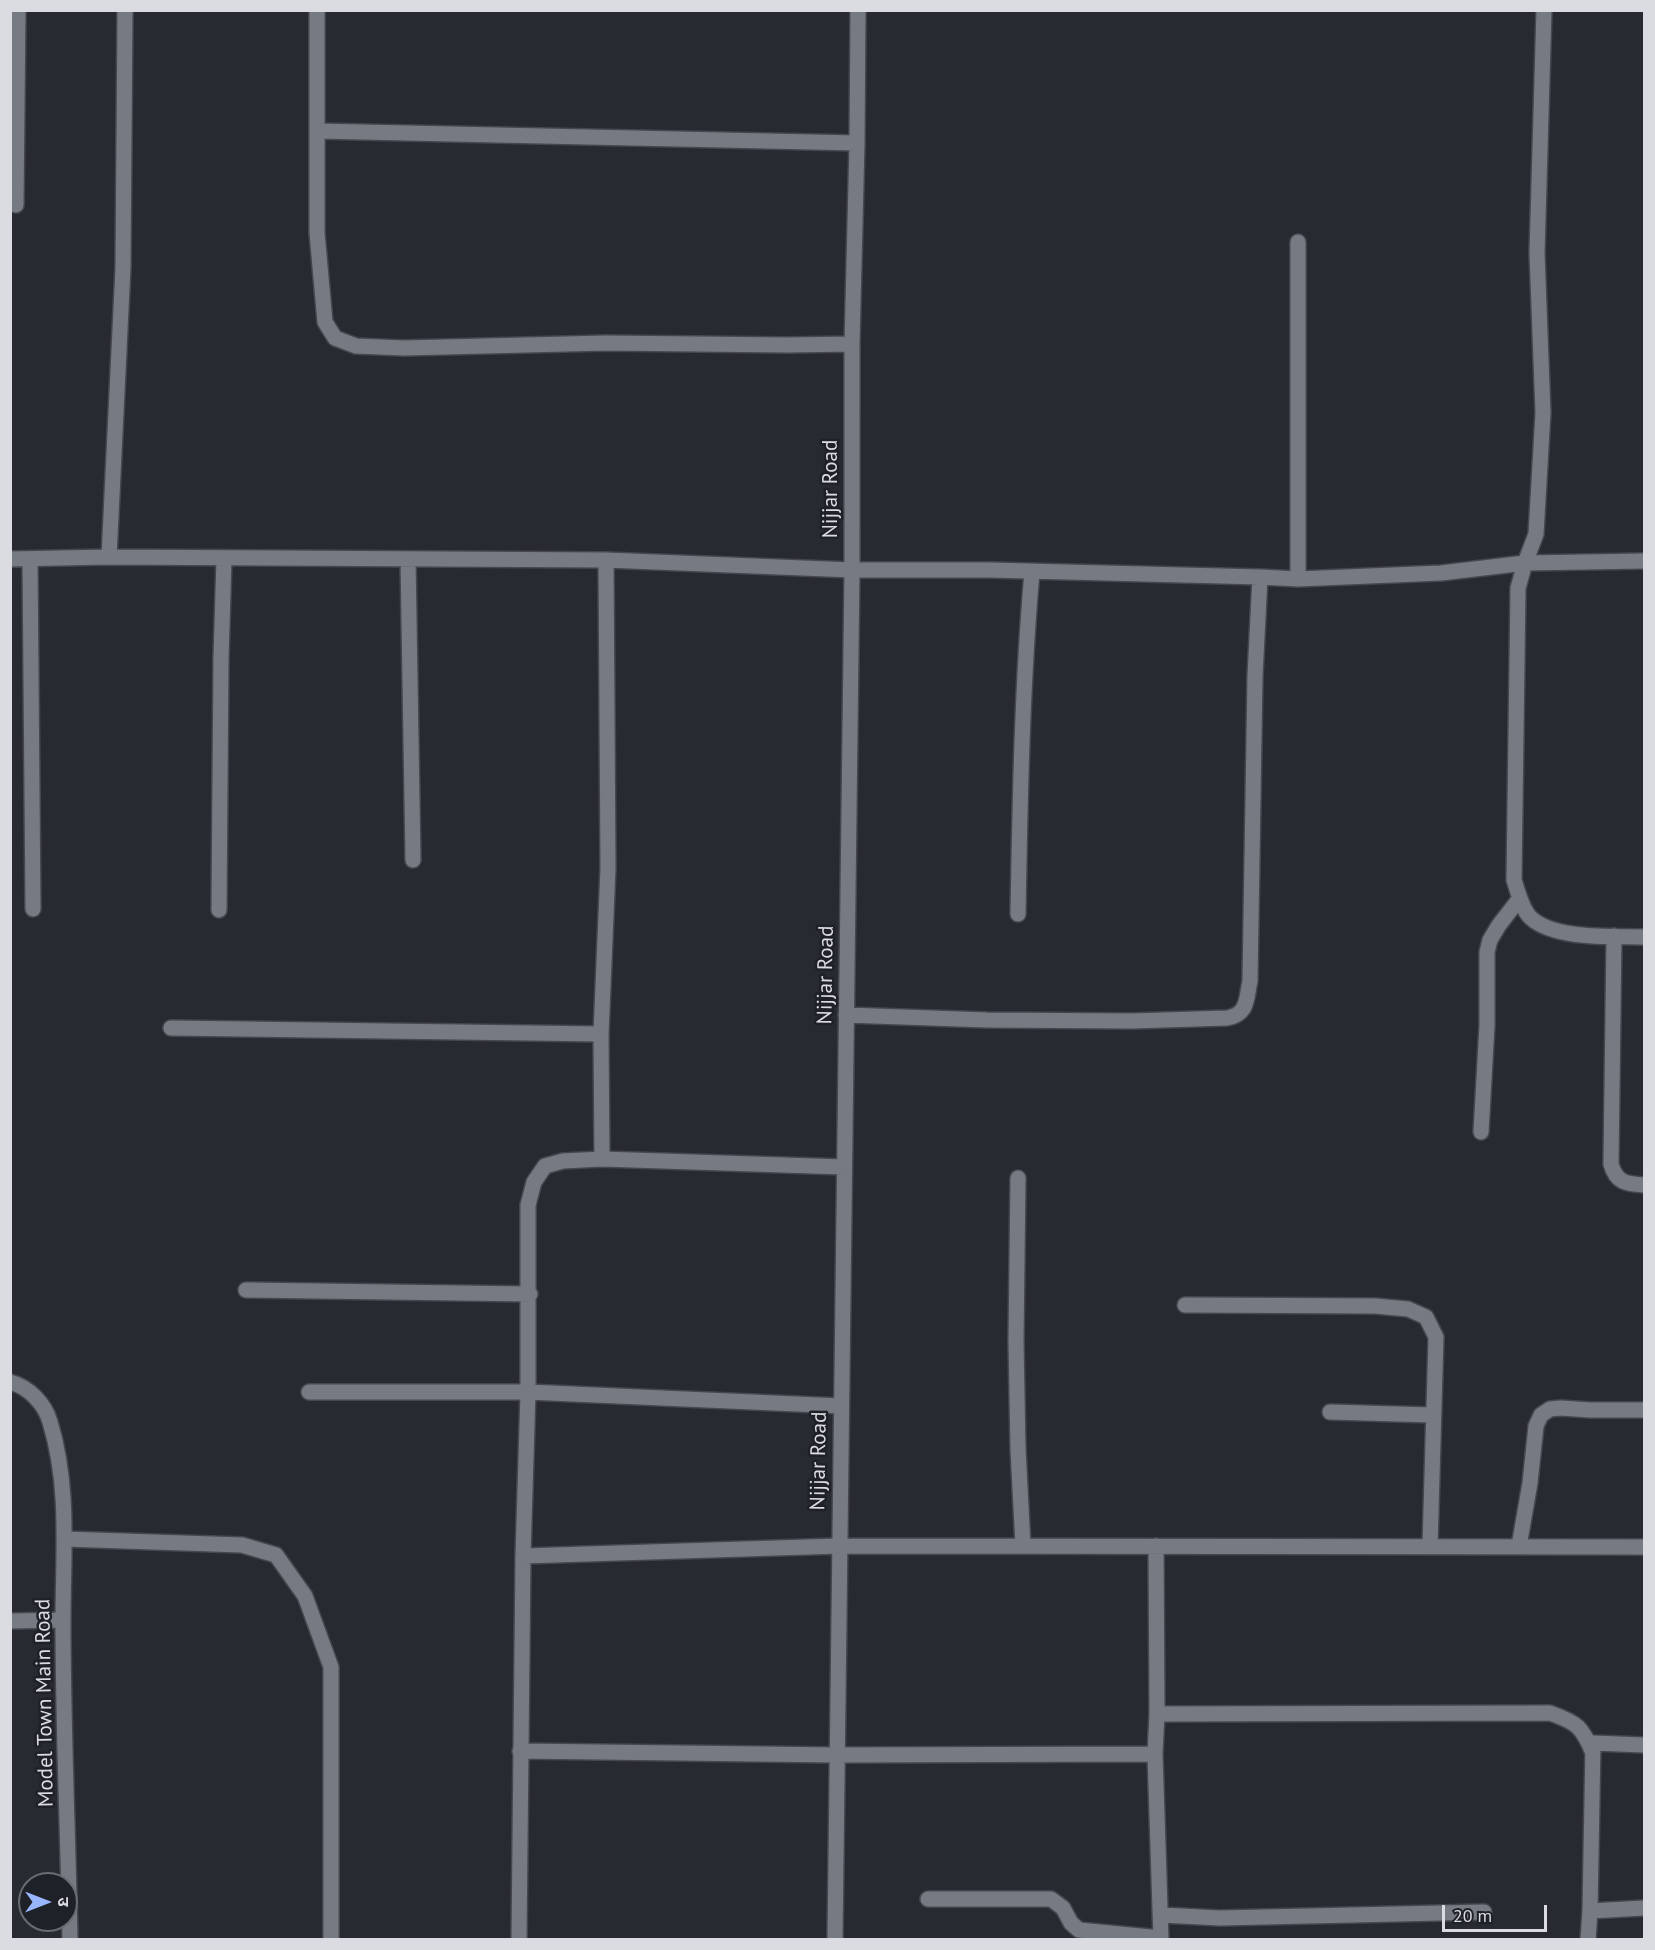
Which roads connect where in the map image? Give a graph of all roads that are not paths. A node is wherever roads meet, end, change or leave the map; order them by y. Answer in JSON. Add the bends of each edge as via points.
{"nodes":[{"id":1,"x":18,"y":10,"type":"edge"},
{"id":2,"x":125,"y":10,"type":"edge"},
{"id":3,"x":317,"y":10,"type":"edge"},
{"id":4,"x":858,"y":10,"type":"edge"},
{"id":5,"x":1544,"y":10,"type":"edge"},
{"id":6,"x":317,"y":132,"type":"junction"},
{"id":7,"x":857,"y":142,"type":"junction"},
{"id":8,"x":16,"y":205,"type":"dead end"},
{"id":9,"x":1298,"y":242,"type":"dead end"},
{"id":10,"x":852,"y":344,"type":"junction"},
{"id":11,"x":110,"y":557,"type":"junction"},
{"id":12,"x":10,"y":559,"type":"edge"},
{"id":13,"x":30,"y":559,"type":"junction"},
{"id":14,"x":224,"y":559,"type":"junction"},
{"id":15,"x":408,"y":559,"type":"junction"},
{"id":16,"x":606,"y":560,"type":"junction"},
{"id":17,"x":1644,"y":561,"type":"edge"},
{"id":18,"x":1525,"y":563,"type":"junction"},
{"id":19,"x":852,"y":570,"type":"junction"},
{"id":20,"x":1032,"y":572,"type":"junction"},
{"id":21,"x":1260,"y":577,"type":"junction"},
{"id":22,"x":1298,"y":579,"type":"junction"},
{"id":23,"x":413,"y":860,"type":"dead end"},
{"id":24,"x":1520,"y":898,"type":"junction"},
{"id":25,"x":33,"y":909,"type":"dead end"},
{"id":26,"x":219,"y":910,"type":"dead end"},
{"id":27,"x":1018,"y":914,"type":"dead end"},
{"id":28,"x":1614,"y":936,"type":"junction"},
{"id":29,"x":1644,"y":937,"type":"edge"},
{"id":30,"x":846,"y":1015,"type":"junction"},
{"id":31,"x":171,"y":1028,"type":"dead end"},
{"id":32,"x":601,"y":1034,"type":"junction"},
{"id":33,"x":1482,"y":1132,"type":"dead end"},
{"id":34,"x":602,"y":1159,"type":"junction"},
{"id":35,"x":844,"y":1167,"type":"junction"},
{"id":36,"x":1018,"y":1178,"type":"dead end"},
{"id":37,"x":1644,"y":1185,"type":"edge"},
{"id":38,"x":246,"y":1290,"type":"dead end"},
{"id":39,"x":530,"y":1294,"type":"junction"},
{"id":40,"x":1185,"y":1305,"type":"dead end"},
{"id":41,"x":10,"y":1382,"type":"edge"},
{"id":42,"x":309,"y":1392,"type":"dead end"},
{"id":43,"x":528,"y":1392,"type":"junction"},
{"id":44,"x":841,"y":1406,"type":"junction"},
{"id":45,"x":1644,"y":1410,"type":"edge"},
{"id":46,"x":1330,"y":1412,"type":"dead end"},
{"id":47,"x":1432,"y":1415,"type":"junction"},
{"id":48,"x":65,"y":1539,"type":"junction"},
{"id":49,"x":838,"y":1546,"type":"junction"},
{"id":50,"x":1023,"y":1546,"type":"junction"},
{"id":51,"x":1156,"y":1546,"type":"junction"},
{"id":52,"x":1430,"y":1546,"type":"junction"},
{"id":53,"x":1519,"y":1546,"type":"junction"},
{"id":54,"x":1644,"y":1547,"type":"edge"},
{"id":55,"x":523,"y":1556,"type":"junction"},
{"id":56,"x":63,"y":1620,"type":"junction"},
{"id":57,"x":10,"y":1621,"type":"edge"},
{"id":58,"x":1157,"y":1714,"type":"junction"},
{"id":59,"x":1644,"y":1744,"type":"edge"},
{"id":60,"x":520,"y":1751,"type":"junction"},
{"id":61,"x":1593,"y":1753,"type":"junction"},
{"id":62,"x":1155,"y":1754,"type":"junction"},
{"id":63,"x":837,"y":1755,"type":"junction"},
{"id":64,"x":928,"y":1899,"type":"dead end"},
{"id":65,"x":1644,"y":1908,"type":"edge"},
{"id":66,"x":1590,"y":1911,"type":"junction"},
{"id":67,"x":1484,"y":1912,"type":"dead end"},
{"id":68,"x":1161,"y":1915,"type":"junction"},
{"id":69,"x":1161,"y":1939,"type":"edge"},
{"id":70,"x":70,"y":1940,"type":"edge"},
{"id":71,"x":331,"y":1940,"type":"edge"},
{"id":72,"x":519,"y":1940,"type":"edge"},
{"id":73,"x":835,"y":1940,"type":"edge"},
{"id":74,"x":1588,"y":1940,"type":"edge"}],
"edges":[{"from":1,"to":8,"type":"street"},
{"from":2,"to":11,"type":"street","via":[[123,268]]},
{"from":3,"to":6,"type":"street"},
{"from":4,"to":7,"type":"street","name":"Nijjar Road"},
{"from":5,"to":18,"type":"street","via":[[1537,253],[1543,413],[1536,534]]},
{"from":6,"to":7,"type":"street"},
{"from":6,"to":10,"type":"street","via":[[317,232],[325,322],[335,338],[356,346],[404,348],[606,343]]},
{"from":7,"to":10,"type":"street","name":"Nijjar Road"},
{"from":9,"to":22,"type":"street"},
{"from":10,"to":19,"type":"street","name":"Nijjar Road"},
{"from":11,"to":13,"type":"street"},
{"from":11,"to":14,"type":"street"},
{"from":12,"to":13,"type":"street"},
{"from":13,"to":25,"type":"street"},
{"from":14,"to":15,"type":"street"},
{"from":14,"to":26,"type":"street"},
{"from":15,"to":16,"type":"street"},
{"from":15,"to":23,"type":"street"},
{"from":16,"to":19,"type":"street"},
{"from":16,"to":32,"type":"street","via":[[608,857]]},
{"from":17,"to":18,"type":"street"},
{"from":18,"to":22,"type":"street","via":[[1441,573]]},
{"from":18,"to":24,"type":"street","via":[[1518,588],[1515,686],[1514,880]]},
{"from":19,"to":20,"type":"street"},
{"from":19,"to":30,"type":"street","name":"Nijjar Road"},
{"from":20,"to":21,"type":"street"},
{"from":20,"to":27,"type":"street","via":[[1021,749]]},
{"from":21,"to":22,"type":"street"},
{"from":21,"to":30,"type":"street","via":[[1251,981],[1241,1014],[1227,1018],[1132,1021]]},
{"from":24,"to":28,"type":"street","via":[[1530,918],[1548,928]]},
{"from":24,"to":33,"type":"street","via":[[1499,925],[1487,952]]},
{"from":28,"to":29,"type":"street"},
{"from":28,"to":37,"type":"street","via":[[1611,1164],[1621,1181]]},
{"from":30,"to":35,"type":"street","name":"Nijjar Road"},
{"from":31,"to":32,"type":"street"},
{"from":32,"to":34,"type":"street"},
{"from":34,"to":35,"type":"street"},
{"from":34,"to":39,"type":"street","via":[[545,1166],[534,1182],[528,1204]]},
{"from":35,"to":44,"type":"street","name":"Nijjar Road"},
{"from":36,"to":50,"type":"street","via":[[1016,1341]]},
{"from":38,"to":39,"type":"street"},
{"from":39,"to":43,"type":"street"},
{"from":40,"to":47,"type":"street","via":[[1375,1306],[1408,1309],[1426,1317],[1436,1337]]},
{"from":41,"to":48,"type":"street","name":"Model Town Main Road","via":[[28,1390],[50,1420],[61,1466]]},
{"from":42,"to":43,"type":"street"},
{"from":43,"to":44,"type":"street"},
{"from":43,"to":55,"type":"street"},
{"from":44,"to":49,"type":"street","name":"Nijjar Road"},
{"from":45,"to":53,"type":"street","via":[[1561,1408],[1541,1415],[1536,1426]]},
{"from":46,"to":47,"type":"street"},
{"from":47,"to":52,"type":"street"},
{"from":48,"to":56,"type":"street","name":"Model Town Main Road"},
{"from":48,"to":71,"type":"street","via":[[242,1545],[276,1555],[305,1596],[331,1668]]},
{"from":49,"to":50,"type":"street"},
{"from":49,"to":55,"type":"street"},
{"from":49,"to":63,"type":"street","name":"Nijjar Road"},
{"from":50,"to":51,"type":"street"},
{"from":51,"to":52,"type":"street"},
{"from":51,"to":58,"type":"street"},
{"from":52,"to":53,"type":"street"},
{"from":53,"to":54,"type":"street"},
{"from":55,"to":60,"type":"street"},
{"from":56,"to":57,"type":"street"},
{"from":56,"to":70,"type":"street","name":"Model Town Main Road"},
{"from":58,"to":61,"type":"street","via":[[1550,1713],[1583,1731]]},
{"from":58,"to":62,"type":"street"},
{"from":59,"to":61,"type":"street","via":[[1593,1743]]},
{"from":60,"to":63,"type":"street"},
{"from":60,"to":72,"type":"street"},
{"from":61,"to":66,"type":"street"},
{"from":62,"to":63,"type":"street"},
{"from":62,"to":68,"type":"street"},
{"from":63,"to":73,"type":"street","name":"Nijjar Road"},
{"from":64,"to":69,"type":"street","via":[[1052,1899],[1079,1930]]},
{"from":65,"to":66,"type":"street"},
{"from":66,"to":74,"type":"street"},
{"from":67,"to":68,"type":"street","via":[[1220,1918]]},
{"from":68,"to":69,"type":"street"}]}
